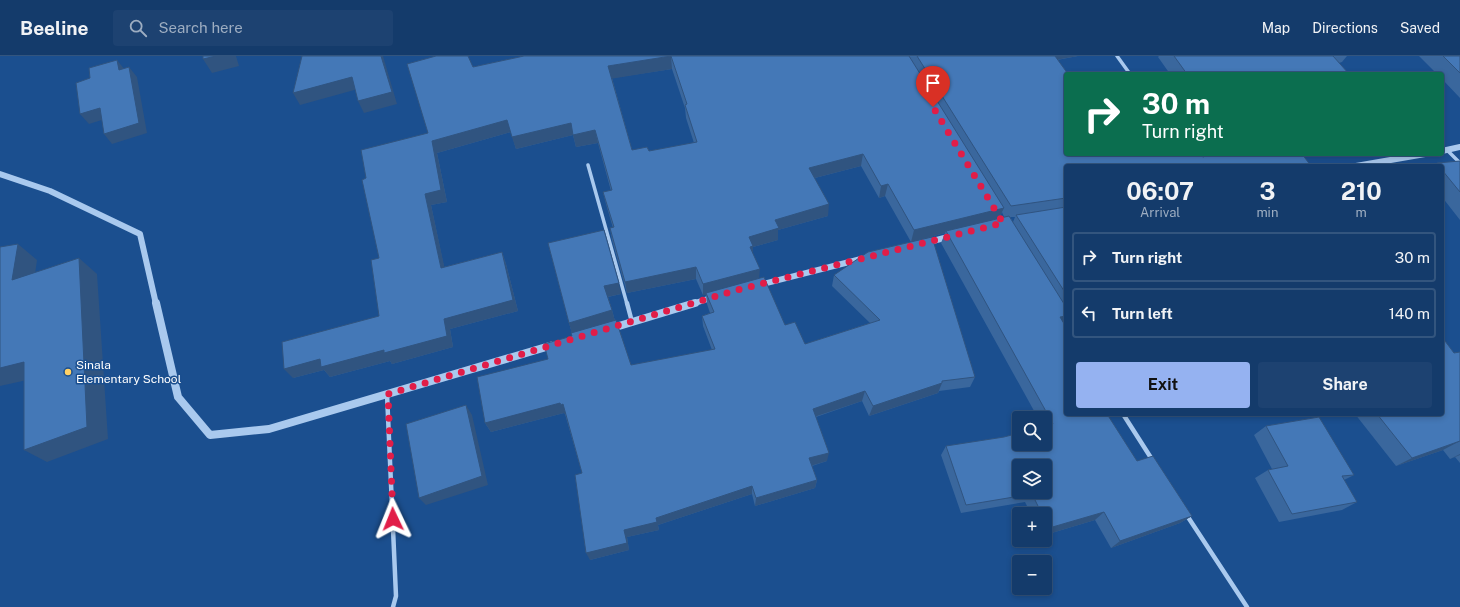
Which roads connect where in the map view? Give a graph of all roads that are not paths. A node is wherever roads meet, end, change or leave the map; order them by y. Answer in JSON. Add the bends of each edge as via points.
{"nodes":[{"id":1,"x":1117,"y":56,"type":"edge"},
{"id":2,"x":1129,"y":72,"type":"edge"},
{"id":3,"x":1460,"y":147,"type":"edge"},
{"id":4,"x":1444,"y":151,"type":"edge"},
{"id":5,"x":1414,"y":156,"type":"edge"},
{"id":6,"x":1460,"y":163,"type":"edge"},
{"id":7,"x":1368,"y":164,"type":"edge"},
{"id":8,"x":588,"y":165,"type":"dead end"},
{"id":9,"x":0,"y":174,"type":"edge"},
{"id":10,"x":957,"y":234,"type":"edge"},
{"id":11,"x":919,"y":244,"type":"edge"},
{"id":12,"x":874,"y":256,"type":"edge"},
{"id":13,"x":752,"y":286,"type":"edge"},
{"id":14,"x":722,"y":295,"type":"edge"},
{"id":15,"x":632,"y":322,"type":"junction"},
{"id":16,"x":602,"y":331,"type":"edge"},
{"id":17,"x":564,"y":342,"type":"edge"},
{"id":18,"x":388,"y":394,"type":"junction"},
{"id":19,"x":1124,"y":416,"type":"edge"},
{"id":20,"x":1157,"y":468,"type":"edge"},
{"id":21,"x":1182,"y":508,"type":"edge"},
{"id":22,"x":393,"y":607,"type":"edge"},
{"id":23,"x":1247,"y":607,"type":"edge"}],
"edges":[{"from":1,"to":2,"type":"street"},
{"from":3,"to":4,"type":"street"},
{"from":4,"to":6,"type":"street"},
{"from":5,"to":7,"type":"street"},
{"from":8,"to":15,"type":"street"},
{"from":9,"to":18,"type":"street","via":[[50,191],[140,234],[178,398],[210,435],[269,429]]},
{"from":10,"to":11,"type":"street"},
{"from":12,"to":13,"type":"street"},
{"from":14,"to":15,"type":"street"},
{"from":15,"to":16,"type":"street"},
{"from":17,"to":18,"type":"street"},
{"from":18,"to":22,"type":"street","via":[[396,596]]},
{"from":19,"to":20,"type":"street"},
{"from":21,"to":23,"type":"street"}]}
